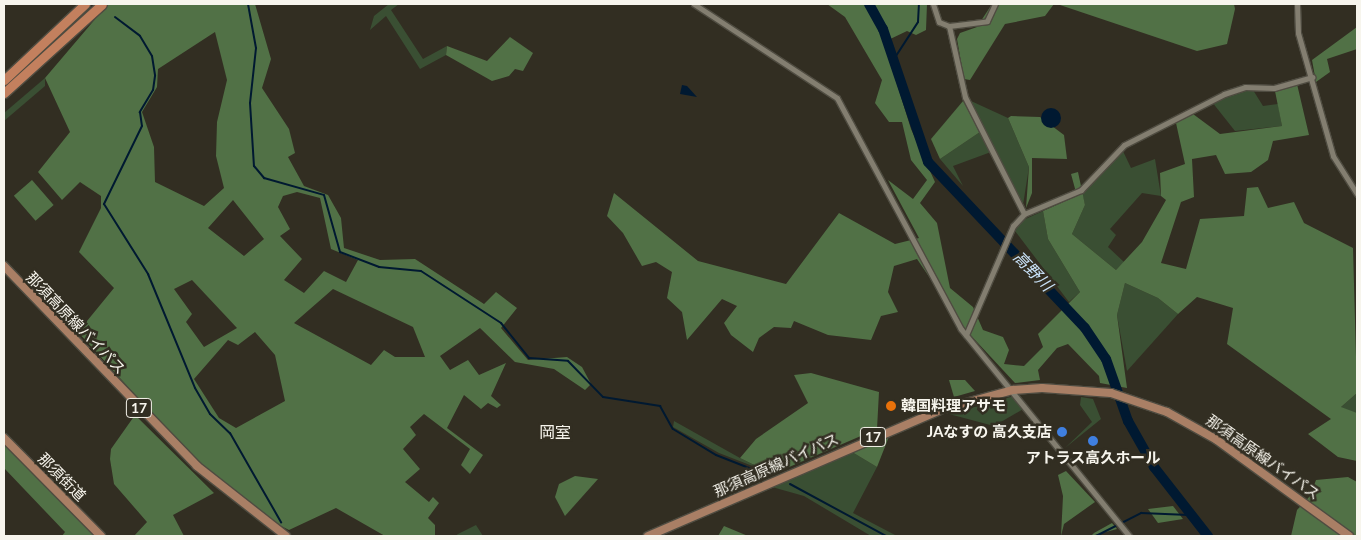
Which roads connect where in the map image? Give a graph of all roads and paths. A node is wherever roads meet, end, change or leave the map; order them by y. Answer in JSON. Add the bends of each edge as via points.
{"nodes":[{"id":1,"x":95,"y":4,"type":"edge"},
{"id":2,"x":102,"y":4,"type":"edge"},
{"id":3,"x":694,"y":4,"type":"edge"},
{"id":4,"x":933,"y":4,"type":"edge"},
{"id":5,"x":995,"y":4,"type":"edge"},
{"id":6,"x":1297,"y":4,"type":"edge"},
{"id":7,"x":83,"y":5,"type":"edge"},
{"id":8,"x":88,"y":18,"type":"junction"},
{"id":9,"x":949,"y":26,"type":"junction"},
{"id":10,"x":1312,"y":76,"type":"junction"},
{"id":11,"x":4,"y":80,"type":"edge"},
{"id":12,"x":4,"y":93,"type":"edge"},
{"id":13,"x":1357,"y":194,"type":"edge"},
{"id":14,"x":1024,"y":214,"type":"junction"},
{"id":15,"x":4,"y":266,"type":"edge"},
{"id":16,"x":966,"y":336,"type":"junction"},
{"id":17,"x":1013,"y":390,"type":"junction"},
{"id":18,"x":4,"y":438,"type":"edge"},
{"id":19,"x":101,"y":536,"type":"edge"},
{"id":20,"x":286,"y":536,"type":"edge"},
{"id":21,"x":648,"y":536,"type":"edge"},
{"id":22,"x":1129,"y":536,"type":"edge"},
{"id":23,"x":1349,"y":536,"type":"edge"}],
"edges":[{"from":1,"to":8,"type":"highway"},
{"from":2,"to":8,"type":"highway"},
{"from":3,"to":16,"type":"street","via":[[800,70],[837,98]]},
{"from":4,"to":9,"type":"street","via":[[940,22]]},
{"from":5,"to":9,"type":"street","via":[[987,21]]},
{"from":6,"to":10,"type":"street","via":[[1298,33]]},
{"from":7,"to":11,"type":"highway"},
{"from":8,"to":12,"type":"highway"},
{"from":9,"to":14,"type":"street","via":[[965,97]]},
{"from":10,"to":13,"type":"street","via":[[1333,156]]},
{"from":10,"to":14,"type":"street","via":[[1274,88],[1245,86],[1224,94],[1124,145],[1081,190]]},
{"from":14,"to":16,"type":"street","via":[[1013,226]]},
{"from":15,"to":20,"type":"main road","name":"那須高原線バイパス","number":"17","via":[[197,466]]},
{"from":16,"to":17,"type":"street"},
{"from":17,"to":21,"type":"main road","name":"那須高原線バイパス","number":"17","via":[[932,413]]},
{"from":17,"to":22,"type":"street"},
{"from":17,"to":23,"type":"main road","name":"那須高原線バイパス","number":"17","via":[[1111,393],[1128,398],[1218,440]]},
{"from":18,"to":19,"type":"main road","name":"那須街道"}]}
